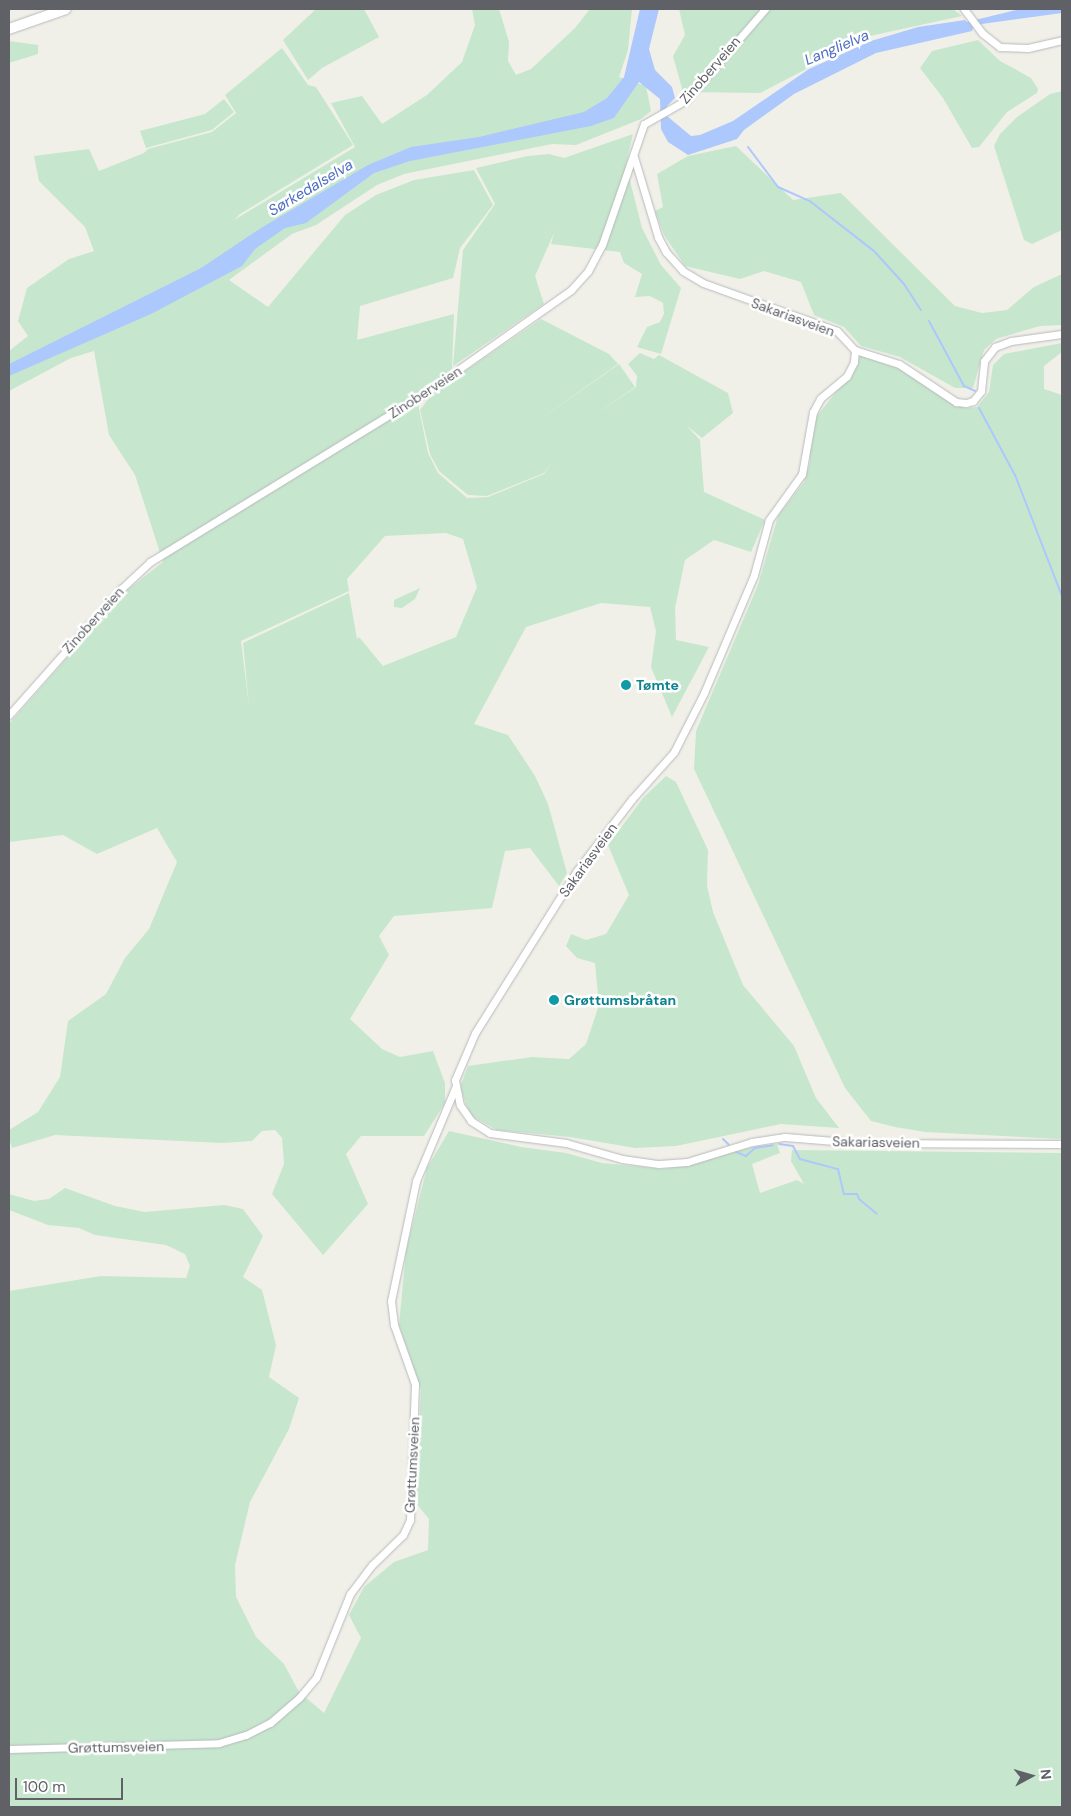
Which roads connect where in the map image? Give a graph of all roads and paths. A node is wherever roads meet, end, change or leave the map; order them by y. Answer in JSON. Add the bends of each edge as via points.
{"nodes":[{"id":1,"x":66,"y":9,"type":"edge"},
{"id":2,"x":764,"y":9,"type":"edge"},
{"id":3,"x":964,"y":9,"type":"edge"},
{"id":4,"x":9,"y":29,"type":"edge"},
{"id":5,"x":1062,"y":40,"type":"edge"},
{"id":6,"x":634,"y":157,"type":"junction"},
{"id":7,"x":1062,"y":334,"type":"edge"},
{"id":8,"x":855,"y":350,"type":"junction"},
{"id":9,"x":9,"y":716,"type":"edge"},
{"id":10,"x":455,"y":1088,"type":"junction"},
{"id":11,"x":1062,"y":1144,"type":"edge"},
{"id":12,"x":9,"y":1750,"type":"edge"}],
"edges":[{"from":1,"to":4,"type":"street"},
{"from":2,"to":6,"type":"street","name":"Zinoberveien","via":[[686,100],[640,129]]},
{"from":3,"to":5,"type":"street","via":[[987,39],[1007,49]]},
{"from":6,"to":8,"type":"street","name":"Sakariasveien","via":[[658,237],[683,271],[702,283],[837,331]]},
{"from":6,"to":9,"type":"street","name":"Zinoberveien","via":[[602,245],[588,271],[563,297],[425,393],[150,562],[121,589]]},
{"from":7,"to":8,"type":"street","via":[[1011,340],[995,347],[984,361],[981,391],[974,401],[966,403],[956,402],[900,364]]},
{"from":8,"to":10,"type":"street","name":"Sakariasveien","via":[[851,369],[820,399],[813,412],[802,474],[769,520],[754,575],[704,692],[674,752],[632,799],[576,872],[475,1033],[459,1066]]},
{"from":10,"to":11,"type":"street","name":"Sakariasveien","via":[[467,1116],[490,1133],[566,1143],[648,1164],[680,1163],[752,1142],[786,1137],[860,1143]]},
{"from":10,"to":12,"type":"street","name":"Grøttumsveien","via":[[416,1181],[391,1301],[394,1325],[415,1384],[410,1520],[403,1535],[372,1565],[350,1594],[316,1678],[276,1718],[228,1741],[191,1746]]}]}
